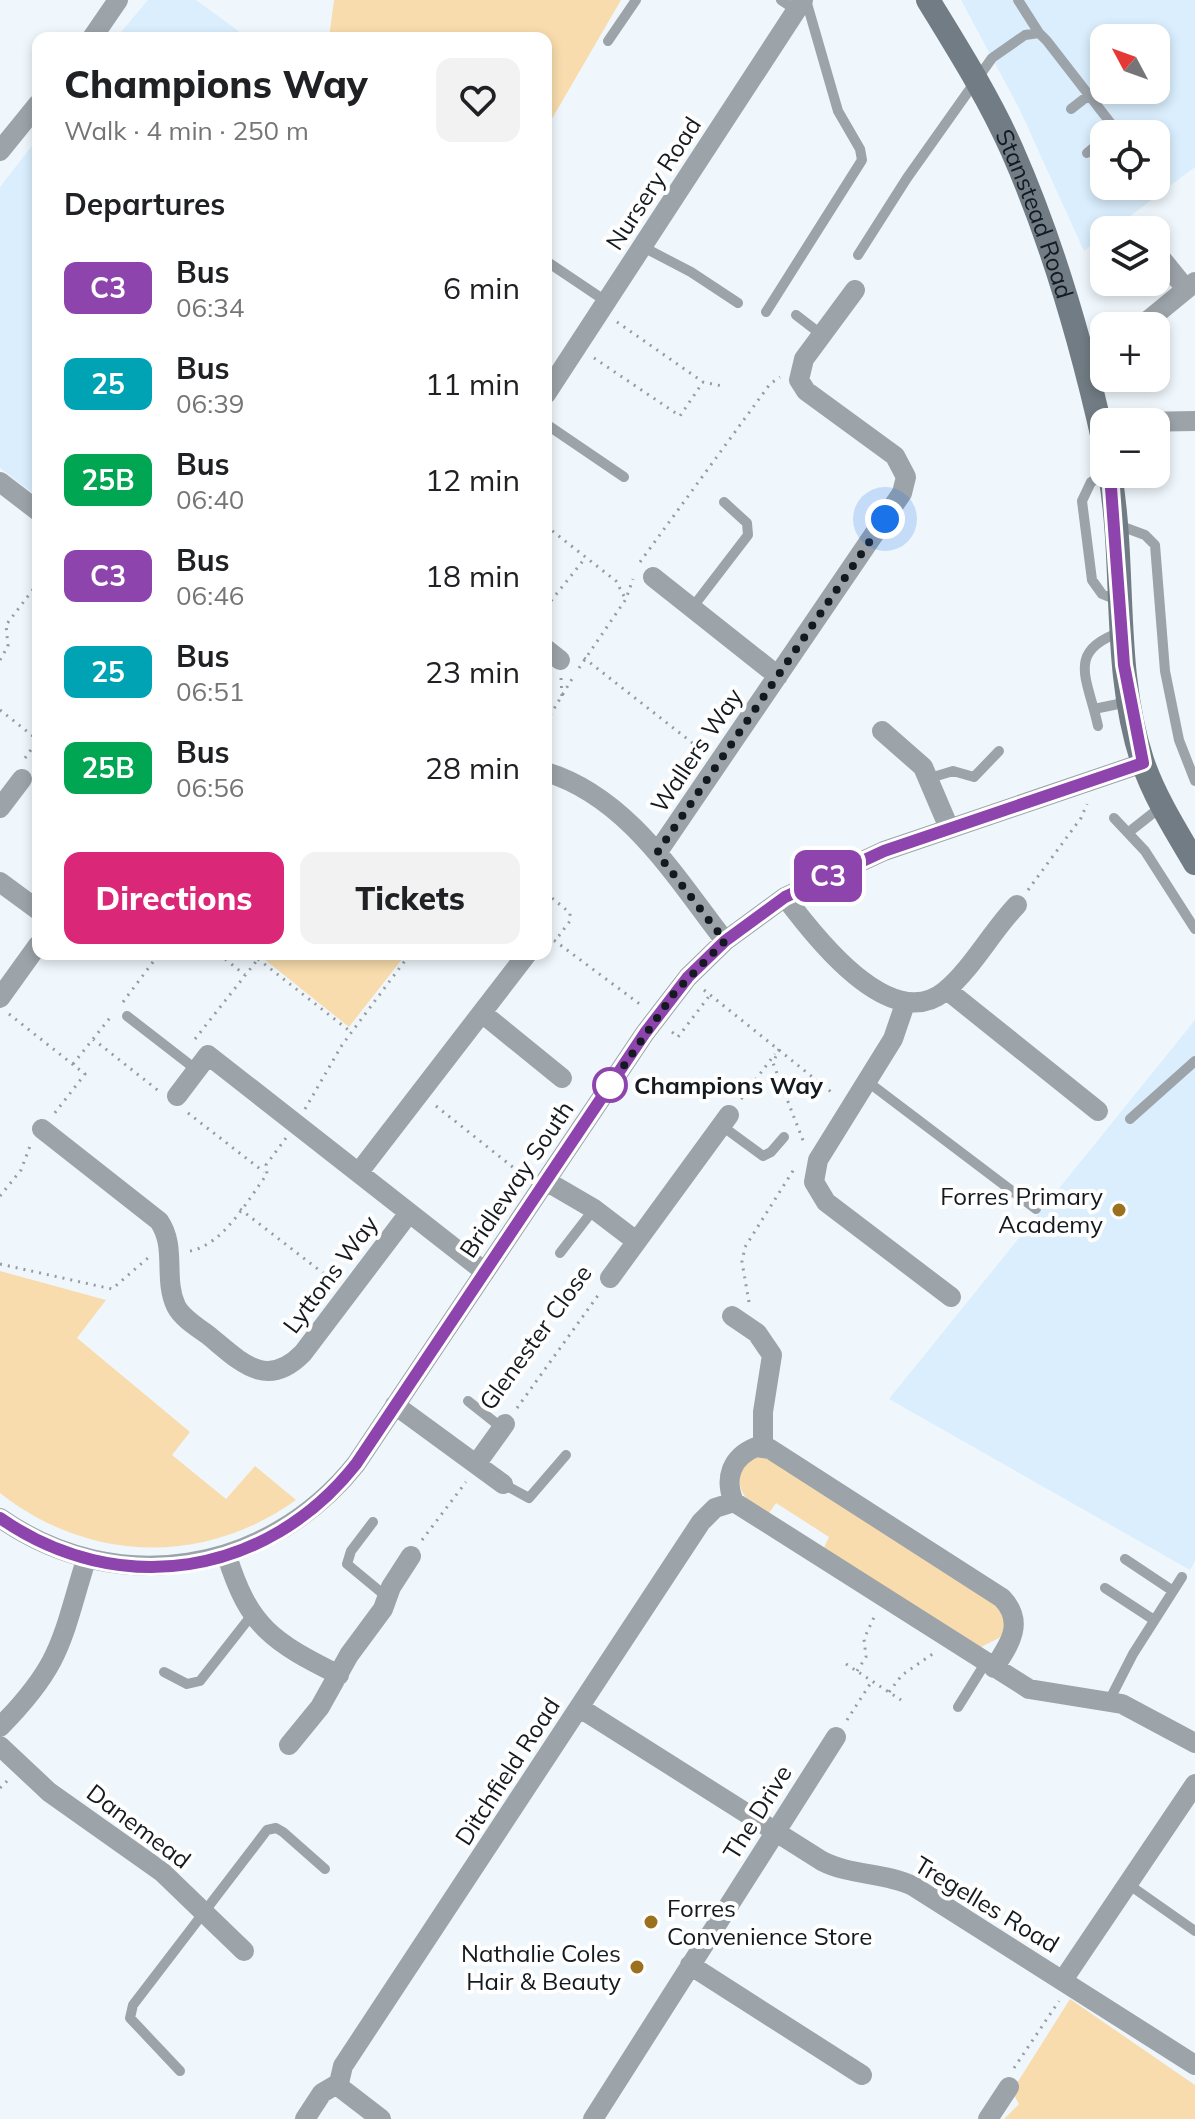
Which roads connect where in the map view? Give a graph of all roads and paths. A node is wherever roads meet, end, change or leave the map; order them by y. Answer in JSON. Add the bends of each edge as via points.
{"nodes":[{"id":1,"x":118,"y":0,"type":"edge"},
{"id":2,"x":636,"y":0,"type":"edge"},
{"id":3,"x":928,"y":0,"type":"edge"},
{"id":4,"x":1018,"y":0,"type":"edge"},
{"id":5,"x":797,"y":3,"type":"edge"},
{"id":6,"x":96,"y":32,"type":"edge"},
{"id":7,"x":1039,"y":33,"type":"junction"},
{"id":8,"x":608,"y":41,"type":"dead end"},
{"id":9,"x":976,"y":81,"type":"junction"},
{"id":10,"x":1089,"y":95,"type":"junction"},
{"id":11,"x":1071,"y":109,"type":"dead end"},
{"id":12,"x":32,"y":111,"type":"edge"},
{"id":13,"x":1108,"y":120,"type":"edge"},
{"id":14,"x":0,"y":151,"type":"edge"},
{"id":15,"x":1090,"y":151,"type":"edge"},
{"id":16,"x":1087,"y":153,"type":"dead end"},
{"id":17,"x":643,"y":247,"type":"junction"},
{"id":18,"x":858,"y":255,"type":"dead end"},
{"id":19,"x":552,"y":266,"type":"edge"},
{"id":20,"x":1170,"y":266,"type":"edge"},
{"id":21,"x":1190,"y":285,"type":"edge"},
{"id":22,"x":855,"y":290,"type":"dead end"},
{"id":23,"x":738,"y":303,"type":"dead end"},
{"id":24,"x":604,"y":307,"type":"junction"},
{"id":25,"x":766,"y":312,"type":"dead end"},
{"id":26,"x":1158,"y":312,"type":"edge"},
{"id":27,"x":796,"y":315,"type":"dead end"},
{"id":28,"x":822,"y":335,"type":"junction"},
{"id":29,"x":578,"y":346,"type":"junction"},
{"id":30,"x":798,"y":373,"type":"junction"},
{"id":31,"x":703,"y":382,"type":"junction"},
{"id":32,"x":552,"y":385,"type":"edge"},
{"id":33,"x":722,"y":386,"type":"dead end"},
{"id":34,"x":1096,"y":408,"type":"edge"},
{"id":35,"x":1170,"y":421,"type":"edge"},
{"id":36,"x":1195,"y":421,"type":"edge"},
{"id":37,"x":552,"y":428,"type":"edge"},
{"id":38,"x":624,"y":477,"type":"dead end"},
{"id":39,"x":0,"y":482,"type":"edge"},
{"id":40,"x":1090,"y":484,"type":"edge"},
{"id":41,"x":1110,"y":488,"type":"edge"},
{"id":42,"x":724,"y":502,"type":"dead end"},
{"id":43,"x":32,"y":506,"type":"edge"},
{"id":44,"x":1116,"y":525,"type":"junction"},
{"id":45,"x":552,"y":530,"type":"edge"},
{"id":46,"x":586,"y":556,"type":"junction"},
{"id":47,"x":642,"y":571,"type":"junction"},
{"id":48,"x":32,"y":591,"type":"edge"},
{"id":49,"x":552,"y":599,"type":"edge"},
{"id":50,"x":626,"y":599,"type":"junction"},
{"id":51,"x":1119,"y":601,"type":"junction"},
{"id":52,"x":692,"y":608,"type":"junction"},
{"id":53,"x":1121,"y":632,"type":"junction"},
{"id":54,"x":584,"y":658,"type":"junction"},
{"id":55,"x":0,"y":660,"type":"edge"},
{"id":56,"x":778,"y":676,"type":"junction"},
{"id":57,"x":1129,"y":702,"type":"junction"},
{"id":58,"x":1094,"y":709,"type":"junction"},
{"id":59,"x":0,"y":710,"type":"edge"},
{"id":60,"x":552,"y":712,"type":"edge"},
{"id":61,"x":1098,"y":726,"type":"dead end"},
{"id":62,"x":882,"y":731,"type":"dead end"},
{"id":63,"x":32,"y":735,"type":"edge"},
{"id":64,"x":32,"y":749,"type":"edge"},
{"id":65,"x":999,"y":751,"type":"dead end"},
{"id":66,"x":718,"y":763,"type":"junction"},
{"id":67,"x":1143,"y":763,"type":"junction"},
{"id":68,"x":28,"y":773,"type":"joint"},
{"id":69,"x":552,"y":775,"type":"edge"},
{"id":70,"x":930,"y":778,"type":"junction"},
{"id":71,"x":1195,"y":781,"type":"edge"},
{"id":72,"x":1082,"y":783,"type":"junction"},
{"id":73,"x":1162,"y":805,"type":"junction"},
{"id":74,"x":0,"y":808,"type":"edge"},
{"id":75,"x":1114,"y":818,"type":"dead end"},
{"id":76,"x":949,"y":828,"type":"junction"},
{"id":77,"x":1129,"y":832,"type":"junction"},
{"id":78,"x":657,"y":853,"type":"junction"},
{"id":79,"x":1195,"y":863,"type":"edge"},
{"id":80,"x":0,"y":882,"type":"edge"},
{"id":81,"x":785,"y":897,"type":"junction"},
{"id":82,"x":552,"y":898,"type":"edge"},
{"id":83,"x":1195,"y":901,"type":"edge"},
{"id":84,"x":1017,"y":905,"type":"joint"},
{"id":85,"x":32,"y":906,"type":"edge"},
{"id":86,"x":1183,"y":909,"type":"junction"},
{"id":87,"x":1195,"y":929,"type":"edge"},
{"id":88,"x":552,"y":940,"type":"edge"},
{"id":89,"x":555,"y":941,"type":"junction"},
{"id":90,"x":725,"y":941,"type":"junction"},
{"id":91,"x":32,"y":953,"type":"edge"},
{"id":92,"x":226,"y":960,"type":"edge"},
{"id":93,"x":257,"y":960,"type":"edge"},
{"id":94,"x":259,"y":960,"type":"edge"},
{"id":95,"x":405,"y":960,"type":"edge"},
{"id":96,"x":522,"y":960,"type":"edge"},
{"id":97,"x":245,"y":975,"type":"junction"},
{"id":98,"x":688,"y":977,"type":"junction"},
{"id":99,"x":947,"y":990,"type":"junction"},
{"id":100,"x":710,"y":995,"type":"junction"},
{"id":101,"x":0,"y":998,"type":"edge"},
{"id":102,"x":905,"y":1004,"type":"junction"},
{"id":103,"x":0,"y":1006,"type":"edge"},
{"id":104,"x":644,"y":1008,"type":"dead end"},
{"id":105,"x":482,"y":1013,"type":"junction"},
{"id":106,"x":127,"y":1016,"type":"dead end"},
{"id":107,"x":669,"y":1029,"type":"dead end"},
{"id":108,"x":351,"y":1032,"type":"junction"},
{"id":109,"x":779,"y":1049,"type":"junction"},
{"id":110,"x":181,"y":1058,"type":"junction"},
{"id":111,"x":1195,"y":1061,"type":"edge"},
{"id":112,"x":198,"y":1071,"type":"junction"},
{"id":113,"x":85,"y":1074,"type":"dead end"},
{"id":114,"x":562,"y":1078,"type":"dead end"},
{"id":115,"x":868,"y":1082,"type":"junction"},
{"id":116,"x":420,"y":1093,"type":"junction"},
{"id":117,"x":177,"y":1096,"type":"dead end"},
{"id":118,"x":852,"y":1107,"type":"junction"},
{"id":119,"x":1098,"y":1111,"type":"dead end"},
{"id":120,"x":1130,"y":1119,"type":"dead end"},
{"id":121,"x":725,"y":1120,"type":"junction"},
{"id":122,"x":297,"y":1124,"type":"junction"},
{"id":123,"x":42,"y":1129,"type":"dead end"},
{"id":124,"x":784,"y":1137,"type":"dead end"},
{"id":125,"x":807,"y":1149,"type":"dead end"},
{"id":126,"x":799,"y":1161,"type":"dead end"},
{"id":127,"x":359,"y":1172,"type":"junction"},
{"id":128,"x":544,"y":1185,"type":"junction"},
{"id":129,"x":240,"y":1209,"type":"junction"},
{"id":130,"x":594,"y":1209,"type":"junction"},
{"id":131,"x":1036,"y":1209,"type":"dead end"},
{"id":132,"x":409,"y":1213,"type":"junction"},
{"id":133,"x":636,"y":1241,"type":"junction"},
{"id":134,"x":170,"y":1248,"type":"junction"},
{"id":135,"x":560,"y":1253,"type":"dead end"},
{"id":136,"x":0,"y":1264,"type":"edge"},
{"id":137,"x":485,"y":1272,"type":"junction"},
{"id":138,"x":610,"y":1278,"type":"joint"},
{"id":139,"x":349,"y":1293,"type":"junction"},
{"id":140,"x":951,"y":1297,"type":"dead end"},
{"id":141,"x":732,"y":1316,"type":"dead end"},
{"id":142,"x":757,"y":1333,"type":"junction"},
{"id":143,"x":468,"y":1401,"type":"dead end"},
{"id":144,"x":395,"y":1405,"type":"junction"},
{"id":145,"x":504,"y":1426,"type":"junction"},
{"id":146,"x":763,"y":1445,"type":"junction"},
{"id":147,"x":566,"y":1455,"type":"dead end"},
{"id":148,"x":478,"y":1464,"type":"junction"},
{"id":149,"x":503,"y":1484,"type":"joint"},
{"id":150,"x":734,"y":1502,"type":"junction"},
{"id":151,"x":0,"y":1518,"type":"edge"},
{"id":152,"x":373,"y":1522,"type":"dead end"},
{"id":153,"x":227,"y":1556,"type":"junction"},
{"id":154,"x":411,"y":1556,"type":"joint"},
{"id":155,"x":1125,"y":1559,"type":"dead end"},
{"id":156,"x":86,"y":1560,"type":"junction"},
{"id":157,"x":1182,"y":1577,"type":"dead end"},
{"id":158,"x":1105,"y":1588,"type":"dead end"},
{"id":159,"x":1173,"y":1591,"type":"junction"},
{"id":160,"x":885,"y":1596,"type":"junction"},
{"id":161,"x":388,"y":1598,"type":"junction"},
{"id":162,"x":251,"y":1616,"type":"junction"},
{"id":163,"x":1154,"y":1620,"type":"junction"},
{"id":164,"x":949,"y":1638,"type":"junction"},
{"id":165,"x":846,"y":1664,"type":"dead end"},
{"id":166,"x":990,"y":1665,"type":"junction"},
{"id":167,"x":857,"y":1671,"type":"junction"},
{"id":168,"x":164,"y":1672,"type":"dead end"},
{"id":169,"x":339,"y":1675,"type":"junction"},
{"id":170,"x":872,"y":1681,"type":"junction"},
{"id":171,"x":889,"y":1692,"type":"junction"},
{"id":172,"x":901,"y":1700,"type":"dead end"},
{"id":173,"x":1109,"y":1701,"type":"junction"},
{"id":174,"x":958,"y":1707,"type":"dead end"},
{"id":175,"x":580,"y":1708,"type":"junction"},
{"id":176,"x":0,"y":1727,"type":"edge"},
{"id":177,"x":836,"y":1737,"type":"joint"},
{"id":178,"x":1195,"y":1743,"type":"edge"},
{"id":179,"x":289,"y":1745,"type":"dead end"},
{"id":180,"x":0,"y":1746,"type":"edge"},
{"id":181,"x":1195,"y":1784,"type":"edge"},
{"id":182,"x":775,"y":1832,"type":"junction"},
{"id":183,"x":325,"y":1869,"type":"dead end"},
{"id":184,"x":1128,"y":1884,"type":"junction"},
{"id":185,"x":203,"y":1911,"type":"junction"},
{"id":186,"x":1195,"y":1931,"type":"edge"},
{"id":187,"x":244,"y":1951,"type":"dead end"},
{"id":188,"x":690,"y":1965,"type":"junction"},
{"id":189,"x":1066,"y":1982,"type":"junction"},
{"id":190,"x":1195,"y":2065,"type":"edge"},
{"id":191,"x":180,"y":2071,"type":"dead end"},
{"id":192,"x":862,"y":2075,"type":"dead end"},
{"id":193,"x":339,"y":2083,"type":"junction"},
{"id":194,"x":1009,"y":2087,"type":"joint"},
{"id":195,"x":305,"y":2119,"type":"edge"},
{"id":196,"x":381,"y":2119,"type":"edge"},
{"id":197,"x":593,"y":2119,"type":"edge"},
{"id":198,"x":988,"y":2119,"type":"edge"}],
"edges":[{"from":1,"to":6,"type":"street"},
{"from":2,"to":8,"type":"lane"},
{"from":3,"to":9,"type":"street","name":"Stanstead Road"},
{"from":4,"to":7,"type":"lane"},
{"from":5,"to":17,"type":"street","name":"Nursery Road"},
{"from":5,"to":25,"type":"lane","via":[[862,160]]},
{"from":7,"to":9,"type":"lane","via":[[1025,35],[992,58]]},
{"from":7,"to":10,"type":"lane"},
{"from":9,"to":18,"type":"lane"},
{"from":9,"to":34,"type":"street","name":"Stanstead Road","via":[[1031,200]]},
{"from":10,"to":11,"type":"lane"},
{"from":10,"to":13,"type":"lane"},
{"from":12,"to":14,"type":"street"},
{"from":15,"to":16,"type":"lane"},
{"from":17,"to":23,"type":"lane"},
{"from":17,"to":24,"type":"street","name":"Nursery Road"},
{"from":19,"to":24,"type":"lane"},
{"from":20,"to":21,"type":"street"},
{"from":21,"to":26,"type":"street"},
{"from":22,"to":28,"type":"street"},
{"from":24,"to":29,"type":"street","name":"Nursery Road"},
{"from":24,"to":31,"type":"path"},
{"from":27,"to":28,"type":"lane"},
{"from":28,"to":30,"type":"street"},
{"from":29,"to":31,"type":"path","via":[[680,416]]},
{"from":29,"to":32,"type":"street","name":"Nursery Road"},
{"from":30,"to":47,"type":"path","via":[[770,384]]},
{"from":30,"to":56,"type":"street","name":"Wallers Way","via":[[806,391],[895,456],[906,477],[902,493]]},
{"from":31,"to":33,"type":"path"},
{"from":35,"to":36,"type":"street"},
{"from":37,"to":38,"type":"lane"},
{"from":39,"to":43,"type":"street"},
{"from":40,"to":51,"type":"lane","via":[[1082,501],[1092,580],[1102,594]]},
{"from":41,"to":44,"type":"street"},
{"from":42,"to":52,"type":"lane","via":[[747,523],[748,535]]},
{"from":44,"to":51,"type":"street"},
{"from":44,"to":71,"type":"lane","via":[[1145,535],[1155,545],[1165,671],[1179,740]]},
{"from":45,"to":46,"type":"path"},
{"from":46,"to":49,"type":"path"},
{"from":46,"to":50,"type":"path","via":[[616,581]]},
{"from":47,"to":50,"type":"path"},
{"from":47,"to":52,"type":"street"},
{"from":48,"to":55,"type":"path","via":[[6,625],[8,646]]},
{"from":50,"to":54,"type":"path"},
{"from":51,"to":53,"type":"street"},
{"from":52,"to":56,"type":"street"},
{"from":53,"to":57,"type":"street"},
{"from":53,"to":58,"type":"lane","via":[[1094,643],[1086,653]]},
{"from":54,"to":60,"type":"path"},
{"from":54,"to":66,"type":"path"},
{"from":56,"to":66,"type":"street","name":"Wallers Way"},
{"from":57,"to":58,"type":"lane"},
{"from":57,"to":67,"type":"street"},
{"from":58,"to":61,"type":"lane"},
{"from":59,"to":63,"type":"path"},
{"from":62,"to":70,"type":"street"},
{"from":64,"to":68,"type":"path","via":[[24,760]]},
{"from":65,"to":70,"type":"lane","via":[[974,777],[953,771]]},
{"from":66,"to":78,"type":"street","name":"Wallers Way"},
{"from":67,"to":72,"type":"street","name":"Bridleway South"},
{"from":67,"to":73,"type":"street"},
{"from":68,"to":74,"type":"street"},
{"from":69,"to":78,"type":"street","via":[[618,813]]},
{"from":70,"to":76,"type":"street"},
{"from":72,"to":76,"type":"street","name":"Bridleway South"},
{"from":72,"to":84,"type":"path","via":[[1086,811]]},
{"from":73,"to":77,"type":"lane"},
{"from":73,"to":79,"type":"street"},
{"from":75,"to":77,"type":"lane"},
{"from":76,"to":81,"type":"street","name":"Bridleway South","via":[[849,865]]},
{"from":77,"to":86,"type":"lane"},
{"from":78,"to":90,"type":"street"},
{"from":80,"to":85,"type":"street"},
{"from":81,"to":90,"type":"street","name":"Bridleway South"},
{"from":81,"to":102,"type":"street","via":[[831,954]]},
{"from":82,"to":89,"type":"path","via":[[570,913]]},
{"from":83,"to":86,"type":"lane"},
{"from":84,"to":99,"type":"street"},
{"from":86,"to":87,"type":"lane"},
{"from":88,"to":89,"type":"path"},
{"from":89,"to":104,"type":"path"},
{"from":90,"to":98,"type":"street","name":"Bridleway South"},
{"from":91,"to":101,"type":"street"},
{"from":92,"to":97,"type":"path"},
{"from":93,"to":97,"type":"path"},
{"from":94,"to":108,"type":"path"},
{"from":95,"to":108,"type":"path"},
{"from":96,"to":105,"type":"street"},
{"from":97,"to":110,"type":"path"},
{"from":98,"to":100,"type":"path"},
{"from":98,"to":128,"type":"street","name":"Bridleway South"},
{"from":99,"to":102,"type":"street","via":[[931,1000]]},
{"from":99,"to":119,"type":"street"},
{"from":100,"to":107,"type":"path","via":[[678,1037]]},
{"from":100,"to":109,"type":"path"},
{"from":102,"to":115,"type":"street","via":[[893,1039]]},
{"from":103,"to":113,"type":"path"},
{"from":105,"to":114,"type":"street"},
{"from":105,"to":116,"type":"street"},
{"from":106,"to":110,"type":"lane"},
{"from":108,"to":122,"type":"path"},
{"from":109,"to":118,"type":"path"},
{"from":109,"to":121,"type":"path"},
{"from":109,"to":125,"type":"path","via":[[775,1069]]},
{"from":110,"to":112,"type":"lane"},
{"from":111,"to":120,"type":"lane"},
{"from":112,"to":117,"type":"street"},
{"from":112,"to":122,"type":"street","via":[[208,1055]]},
{"from":115,"to":118,"type":"street"},
{"from":115,"to":131,"type":"lane"},
{"from":116,"to":127,"type":"street"},
{"from":116,"to":128,"type":"path"},
{"from":118,"to":140,"type":"street","via":[[818,1160],[813,1175],[817,1190]]},
{"from":121,"to":124,"type":"lane","via":[[763,1156]]},
{"from":121,"to":133,"type":"street","name":"Glenester Close"},
{"from":122,"to":127,"type":"street"},
{"from":122,"to":129,"type":"path"},
{"from":123,"to":134,"type":"street","via":[[143,1206],[159,1221]]},
{"from":126,"to":142,"type":"path","via":[[743,1255]]},
{"from":127,"to":132,"type":"street"},
{"from":128,"to":130,"type":"street"},
{"from":128,"to":137,"type":"street","name":"Bridleway South"},
{"from":129,"to":134,"type":"path","via":[[211,1244]]},
{"from":129,"to":139,"type":"path"},
{"from":130,"to":133,"type":"street"},
{"from":130,"to":135,"type":"lane"},
{"from":132,"to":137,"type":"street"},
{"from":132,"to":139,"type":"street","name":"Lyttons Way"},
{"from":133,"to":138,"type":"street","name":"Glenester Close"},
{"from":134,"to":136,"type":"path","via":[[112,1289]]},
{"from":134,"to":139,"type":"street","name":"Lyttons Way","via":[[179,1311],[259,1371],[296,1361]]},
{"from":137,"to":144,"type":"street","name":"Bridleway South"},
{"from":138,"to":145,"type":"path","name":"Glenester Close"},
{"from":141,"to":142,"type":"street"},
{"from":142,"to":146,"type":"street","via":[[772,1355]]},
{"from":143,"to":145,"type":"lane"},
{"from":144,"to":148,"type":"street"},
{"from":144,"to":153,"type":"street","name":"Bridleway South","via":[[356,1464],[318,1504],[274,1536]]},
{"from":145,"to":148,"type":"street","name":"Glenester Close"},
{"from":146,"to":150,"type":"street","via":[[748,1450],[734,1464],[728,1485]]},
{"from":146,"to":166,"type":"street","via":[[1002,1598],[1011,1607],[1013,1638]]},
{"from":147,"to":149,"type":"lane","via":[[529,1498]]},
{"from":148,"to":149,"type":"street"},
{"from":148,"to":154,"type":"path"},
{"from":150,"to":160,"type":"street"},
{"from":150,"to":175,"type":"street","name":"Ditchfield Road","via":[[715,1508],[701,1522]]},
{"from":151,"to":156,"type":"street","name":"Bridleway South"},
{"from":152,"to":161,"type":"lane","via":[[347,1564]]},
{"from":153,"to":156,"type":"street","name":"Bridleway South","via":[[164,1567]]},
{"from":153,"to":162,"type":"street"},
{"from":154,"to":161,"type":"street"},
{"from":155,"to":159,"type":"lane"},
{"from":156,"to":176,"type":"street","via":[[60,1651],[36,1688]]},
{"from":157,"to":159,"type":"lane"},
{"from":158,"to":163,"type":"lane"},
{"from":159,"to":163,"type":"lane"},
{"from":160,"to":164,"type":"street"},
{"from":160,"to":167,"type":"path","via":[[866,1634],[866,1657]]},
{"from":161,"to":169,"type":"street"},
{"from":162,"to":168,"type":"lane","via":[[200,1681],[187,1684]]},
{"from":162,"to":169,"type":"street","via":[[301,1656]]},
{"from":163,"to":173,"type":"lane"},
{"from":164,"to":166,"type":"street"},
{"from":164,"to":171,"type":"path"},
{"from":165,"to":167,"type":"path"},
{"from":166,"to":173,"type":"street","via":[[1040,1693]]},
{"from":166,"to":174,"type":"lane"},
{"from":167,"to":170,"type":"path"},
{"from":169,"to":179,"type":"street"},
{"from":170,"to":171,"type":"path"},
{"from":170,"to":177,"type":"path"},
{"from":171,"to":172,"type":"path"},
{"from":173,"to":178,"type":"street","via":[[1149,1715]]},
{"from":175,"to":182,"type":"street","name":"Tregelles Road"},
{"from":175,"to":193,"type":"street","name":"Ditchfield Road","via":[[348,2058]]},
{"from":177,"to":182,"type":"street","name":"The Drive"},
{"from":180,"to":185,"type":"street","name":"Danemead","via":[[49,1792],[149,1861]]},
{"from":181,"to":184,"type":"street"},
{"from":182,"to":188,"type":"street","name":"The Drive"},
{"from":182,"to":189,"type":"street","name":"Tregelles Road","via":[[843,1871],[913,1886]]},
{"from":183,"to":185,"type":"lane","via":[[272,1828]]},
{"from":184,"to":186,"type":"lane"},
{"from":184,"to":189,"type":"street"},
{"from":185,"to":187,"type":"street","name":"Danemead"},
{"from":185,"to":191,"type":"lane","via":[[130,2014]]},
{"from":188,"to":192,"type":"street"},
{"from":188,"to":197,"type":"street","name":"The Drive"},
{"from":189,"to":190,"type":"street","name":"Tregelles Road"},
{"from":189,"to":194,"type":"path","via":[[1012,2071]]},
{"from":193,"to":195,"type":"street","name":"Ditchfield Road","via":[[322,2093]]},
{"from":193,"to":196,"type":"street","via":[[348,2096]]},
{"from":194,"to":198,"type":"street"}]}
